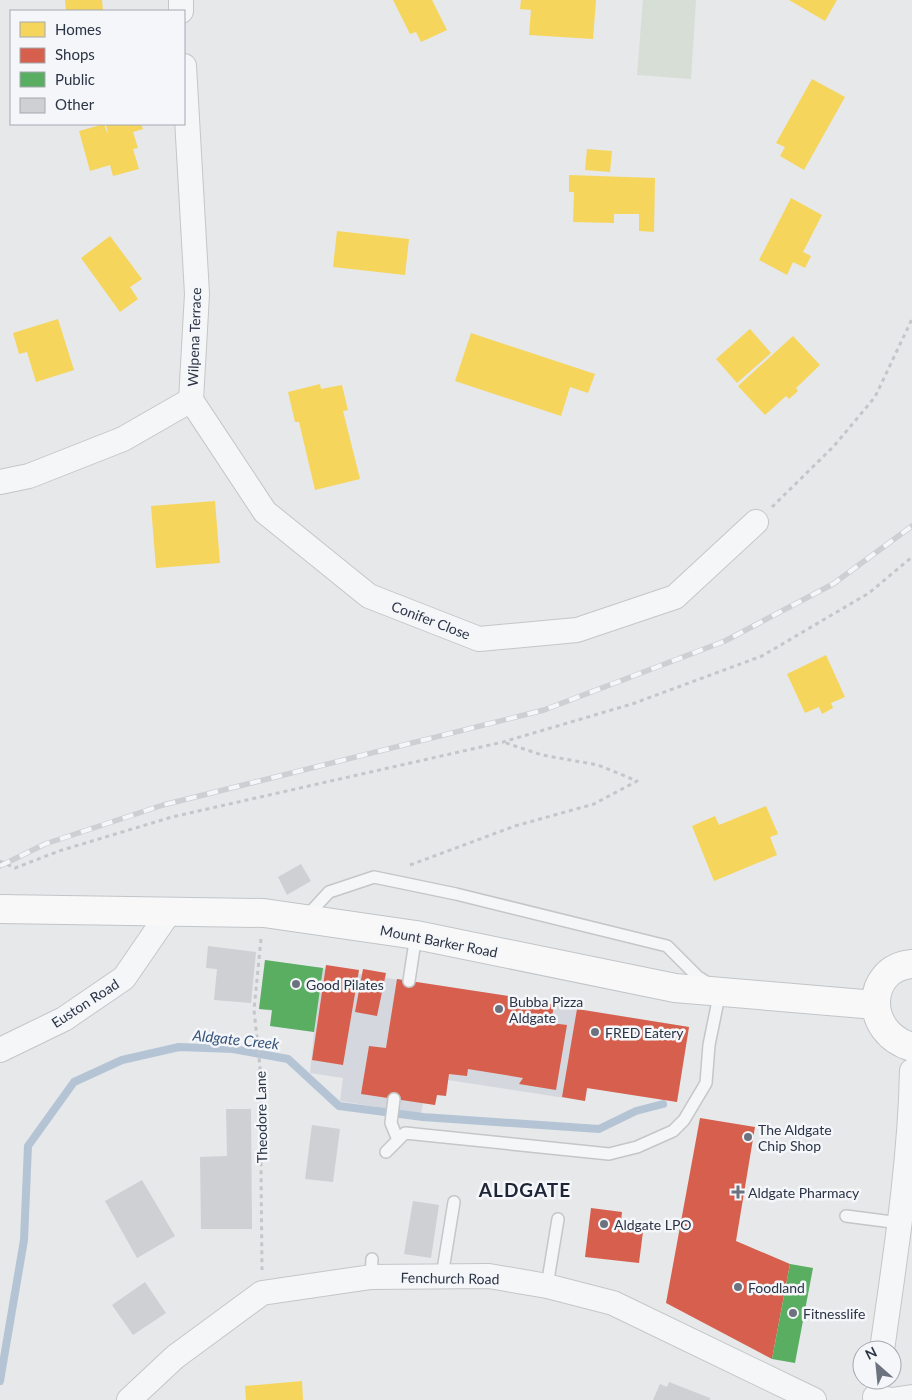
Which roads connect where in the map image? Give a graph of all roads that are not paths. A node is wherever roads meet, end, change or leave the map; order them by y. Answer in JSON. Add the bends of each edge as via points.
{"nodes":[{"id":1,"x":185,"y":84,"type":"edge"},
{"id":2,"x":191,"y":400,"type":"junction"},
{"id":3,"x":0,"y":482,"type":"edge"},
{"id":4,"x":756,"y":522,"type":"road end"},
{"id":5,"x":0,"y":909,"type":"edge"},
{"id":6,"x":170,"y":911,"type":"junction"},
{"id":7,"x":306,"y":918,"type":"junction"},
{"id":8,"x":416,"y":934,"type":"junction"},
{"id":9,"x":912,"y":964,"type":"edge"},
{"id":10,"x":409,"y":981,"type":"dead end"},
{"id":11,"x":720,"y":992,"type":"junction"},
{"id":12,"x":875,"y":1005,"type":"junction"},
{"id":13,"x":912,"y":1046,"type":"edge"},
{"id":14,"x":0,"y":1050,"type":"edge"},
{"id":15,"x":912,"y":1071,"type":"edge"},
{"id":16,"x":394,"y":1099,"type":"dead end"},
{"id":17,"x":911,"y":1107,"type":"edge"},
{"id":18,"x":398,"y":1140,"type":"junction"},
{"id":19,"x":386,"y":1152,"type":"dead end"},
{"id":20,"x":454,"y":1202,"type":"dead end"},
{"id":21,"x":846,"y":1216,"type":"dead end"},
{"id":22,"x":558,"y":1219,"type":"dead end"},
{"id":23,"x":900,"y":1223,"type":"junction"},
{"id":24,"x":442,"y":1276,"type":"junction"},
{"id":25,"x":547,"y":1286,"type":"junction"},
{"id":26,"x":883,"y":1340,"type":"edge"},
{"id":27,"x":875,"y":1392,"type":"edge"},
{"id":28,"x":912,"y":1397,"type":"edge"},
{"id":29,"x":129,"y":1400,"type":"edge"},
{"id":30,"x":814,"y":1400,"type":"edge"}],
"edges":[{"from":1,"to":2,"type":"street","name":"Wilpena Terrace","via":[[197,294]]},
{"from":2,"to":3,"type":"street","name":"Wilpena Terrace","via":[[123,439],[28,476]]},
{"from":2,"to":4,"type":"street","name":"Conifer Close","via":[[265,512],[369,596],[479,639],[577,630],[675,596]]},
{"from":5,"to":6,"type":"main road","name":"Mount Barker Road"},
{"from":6,"to":7,"type":"main road","name":"Mount Barker Road","via":[[264,913]]},
{"from":6,"to":14,"type":"street","name":"Euston Road","via":[[124,978],[64,1019]]},
{"from":7,"to":8,"type":"main road","name":"Mount Barker Road"},
{"from":7,"to":11,"type":"lane","via":[[329,892],[374,877],[667,946]]},
{"from":8,"to":10,"type":"lane"},
{"from":8,"to":11,"type":"main road","name":"Mount Barker Road","via":[[675,988]]},
{"from":9,"to":12,"type":"main road","via":[[894,970],[884,979]]},
{"from":11,"to":12,"type":"main road","name":"Mount Barker Road"},
{"from":11,"to":18,"type":"lane","via":[[708,1045],[706,1083],[684,1120],[673,1130],[637,1147],[609,1154],[406,1133]]},
{"from":12,"to":13,"type":"main road","via":[[880,1025],[886,1032],[893,1039]]},
{"from":15,"to":17,"type":"street"},
{"from":16,"to":18,"type":"lane","via":[[391,1123]]},
{"from":17,"to":23,"type":"street"},
{"from":18,"to":19,"type":"lane"},
{"from":20,"to":24,"type":"lane"},
{"from":21,"to":23,"type":"lane"},
{"from":22,"to":25,"type":"lane"},
{"from":23,"to":26,"type":"street"},
{"from":24,"to":25,"type":"street","name":"Fenchurch Road","via":[[488,1276]]},
{"from":24,"to":29,"type":"street","name":"Fenchurch Road","via":[[371,1268],[262,1293],[175,1356]]},
{"from":25,"to":30,"type":"street","name":"Fenchurch Road","via":[[613,1303]]},
{"from":27,"to":28,"type":"street","via":[[892,1400]]}]}
